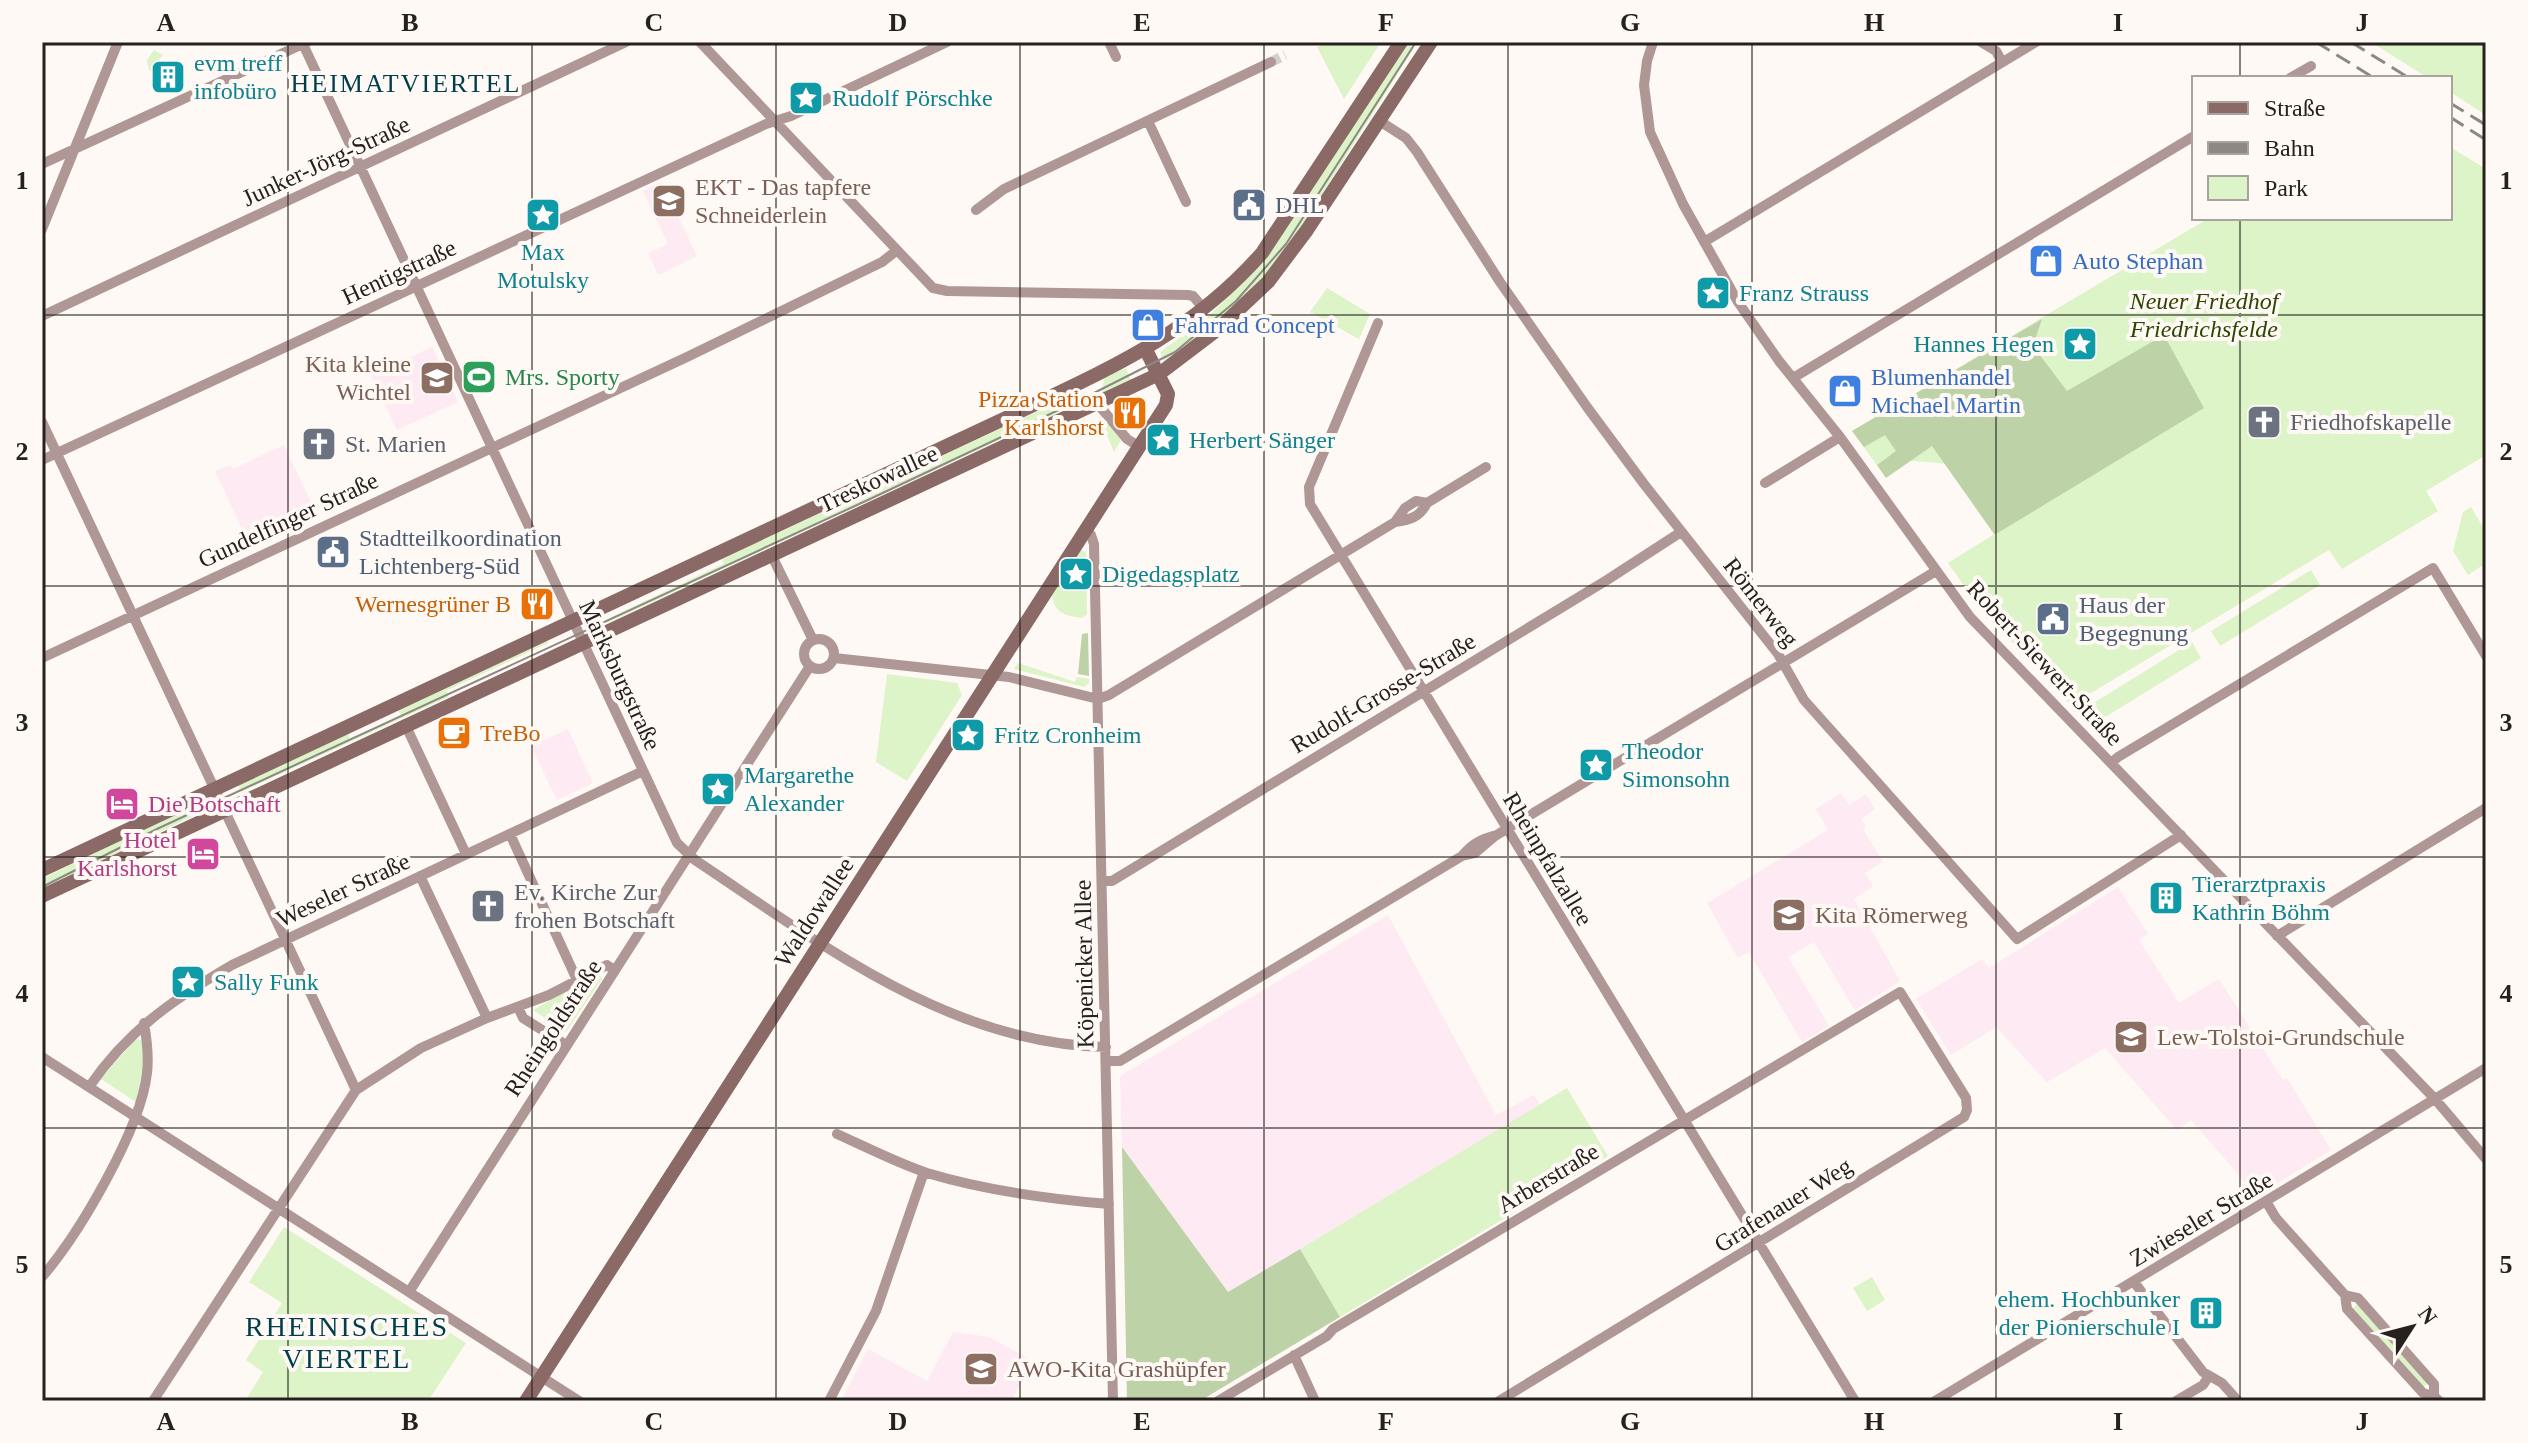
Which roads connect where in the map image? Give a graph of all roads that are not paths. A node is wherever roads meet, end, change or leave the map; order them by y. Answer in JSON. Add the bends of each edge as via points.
{"nodes":[{"id":1,"x":118,"y":42,"type":"edge"},
{"id":2,"x":626,"y":42,"type":"edge"},
{"id":3,"x":700,"y":42,"type":"edge"},
{"id":4,"x":947,"y":42,"type":"edge"},
{"id":5,"x":1109,"y":42,"type":"edge"},
{"id":6,"x":1401,"y":42,"type":"edge"},
{"id":7,"x":1431,"y":42,"type":"edge"},
{"id":8,"x":1653,"y":42,"type":"edge"},
{"id":9,"x":1981,"y":42,"type":"edge"},
{"id":10,"x":2036,"y":42,"type":"edge"},
{"id":11,"x":304,"y":43,"type":"edge"},
{"id":12,"x":1116,"y":57,"type":"dead end"},
{"id":13,"x":1271,"y":62,"type":"tunnel mouth"},
{"id":14,"x":2002,"y":62,"type":"junction"},
{"id":15,"x":2311,"y":66,"type":"dead end"},
{"id":16,"x":2294,"y":76,"type":"edge"},
{"id":17,"x":773,"y":120,"type":"junction"},
{"id":18,"x":1378,"y":120,"type":"junction"},
{"id":19,"x":1148,"y":121,"type":"junction"},
{"id":20,"x":2192,"y":137,"type":"edge"},
{"id":21,"x":74,"y":149,"type":"junction"},
{"id":22,"x":42,"y":164,"type":"edge"},
{"id":23,"x":360,"y":167,"type":"junction"},
{"id":24,"x":1186,"y":202,"type":"dead end"},
{"id":25,"x":976,"y":210,"type":"dead end"},
{"id":26,"x":42,"y":229,"type":"edge"},
{"id":27,"x":1704,"y":242,"type":"junction"},
{"id":28,"x":896,"y":251,"type":"junction"},
{"id":29,"x":416,"y":286,"type":"junction"},
{"id":30,"x":1204,"y":309,"type":"junction"},
{"id":31,"x":42,"y":316,"type":"edge"},
{"id":32,"x":1378,"y":323,"type":"dead end"},
{"id":33,"x":1146,"y":350,"type":"junction"},
{"id":34,"x":1159,"y":374,"type":"junction"},
{"id":35,"x":1793,"y":378,"type":"junction"},
{"id":36,"x":1097,"y":403,"type":"junction"},
{"id":37,"x":42,"y":422,"type":"edge"},
{"id":38,"x":1840,"y":437,"type":"junction"},
{"id":39,"x":491,"y":447,"type":"junction"},
{"id":40,"x":1140,"y":447,"type":"junction"},
{"id":41,"x":57,"y":453,"type":"junction"},
{"id":42,"x":42,"y":460,"type":"edge"},
{"id":43,"x":1486,"y":467,"type":"dead end"},
{"id":44,"x":1765,"y":483,"type":"dead end"},
{"id":45,"x":1085,"y":531,"type":"junction"},
{"id":46,"x":1681,"y":532,"type":"junction"},
{"id":47,"x":771,"y":554,"type":"junction"},
{"id":48,"x":1340,"y":555,"type":"junction"},
{"id":49,"x":1936,"y":571,"type":"junction"},
{"id":50,"x":133,"y":615,"type":"junction"},
{"id":51,"x":573,"y":620,"type":"junction"},
{"id":52,"x":813,"y":640,"type":"junction"},
{"id":53,"x":583,"y":643,"type":"junction"},
{"id":54,"x":2486,"y":656,"type":"edge"},
{"id":55,"x":42,"y":658,"type":"edge"},
{"id":56,"x":834,"y":658,"type":"junction"},
{"id":57,"x":1784,"y":662,"type":"junction"},
{"id":58,"x":810,"y":666,"type":"junction"},
{"id":59,"x":992,"y":677,"type":"junction"},
{"id":60,"x":1423,"y":692,"type":"junction"},
{"id":61,"x":1098,"y":699,"type":"junction"},
{"id":62,"x":405,"y":724,"type":"junction"},
{"id":63,"x":2111,"y":763,"type":"junction"},
{"id":64,"x":643,"y":771,"type":"junction"},
{"id":65,"x":214,"y":789,"type":"junction"},
{"id":66,"x":2486,"y":808,"type":"edge"},
{"id":67,"x":224,"y":809,"type":"junction"},
{"id":68,"x":1507,"y":829,"type":"junction"},
{"id":69,"x":510,"y":834,"type":"junction"},
{"id":70,"x":2181,"y":835,"type":"junction"},
{"id":71,"x":466,"y":854,"type":"junction"},
{"id":72,"x":687,"y":855,"type":"junction"},
{"id":73,"x":42,"y":870,"type":"edge"},
{"id":74,"x":420,"y":876,"type":"junction"},
{"id":75,"x":1103,"y":881,"type":"junction"},
{"id":76,"x":42,"y":896,"type":"edge"},
{"id":77,"x":2277,"y":936,"type":"junction"},
{"id":78,"x":285,"y":940,"type":"junction"},
{"id":79,"x":820,"y":943,"type":"junction"},
{"id":80,"x":614,"y":970,"type":"junction"},
{"id":81,"x":577,"y":980,"type":"junction"},
{"id":82,"x":1900,"y":992,"type":"joint"},
{"id":83,"x":518,"y":1007,"type":"junction"},
{"id":84,"x":487,"y":1018,"type":"junction"},
{"id":85,"x":144,"y":1023,"type":"junction"},
{"id":86,"x":566,"y":1045,"type":"junction"},
{"id":87,"x":1106,"y":1047,"type":"junction"},
{"id":88,"x":42,"y":1057,"type":"edge"},
{"id":89,"x":1106,"y":1061,"type":"junction"},
{"id":90,"x":2486,"y":1068,"type":"edge"},
{"id":91,"x":89,"y":1087,"type":"junction"},
{"id":92,"x":356,"y":1090,"type":"junction"},
{"id":93,"x":2435,"y":1099,"type":"junction"},
{"id":94,"x":137,"y":1118,"type":"junction"},
{"id":95,"x":1685,"y":1122,"type":"junction"},
{"id":96,"x":837,"y":1134,"type":"dead end"},
{"id":97,"x":2486,"y":1159,"type":"edge"},
{"id":98,"x":924,"y":1172,"type":"junction"},
{"id":99,"x":2267,"y":1203,"type":"junction"},
{"id":100,"x":1109,"y":1204,"type":"junction"},
{"id":101,"x":278,"y":1208,"type":"junction"},
{"id":102,"x":1759,"y":1244,"type":"junction"},
{"id":103,"x":42,"y":1277,"type":"edge"},
{"id":104,"x":2134,"y":1282,"type":"junction"},
{"id":105,"x":409,"y":1292,"type":"junction"},
{"id":106,"x":1294,"y":1355,"type":"junction"},
{"id":107,"x":2209,"y":1376,"type":"junction"},
{"id":108,"x":541,"y":1377,"type":"junction"},
{"id":109,"x":2437,"y":1398,"type":"edge"},
{"id":110,"x":153,"y":1401,"type":"edge"},
{"id":111,"x":526,"y":1401,"type":"edge"},
{"id":112,"x":579,"y":1401,"type":"edge"},
{"id":113,"x":829,"y":1401,"type":"edge"},
{"id":114,"x":1113,"y":1401,"type":"edge"},
{"id":115,"x":1218,"y":1401,"type":"edge"},
{"id":116,"x":1315,"y":1401,"type":"edge"},
{"id":117,"x":1499,"y":1401,"type":"edge"},
{"id":118,"x":1855,"y":1401,"type":"edge"},
{"id":119,"x":1935,"y":1401,"type":"edge"},
{"id":120,"x":2176,"y":1401,"type":"edge"},
{"id":121,"x":2238,"y":1401,"type":"edge"}],
"edges":[{"from":1,"to":21,"type":"street"},
{"from":2,"to":23,"type":"street","name":"Junker-Jörg-Straße"},
{"from":3,"to":17,"type":"street"},
{"from":4,"to":17,"type":"street","name":"Hentigstraße"},
{"from":5,"to":12,"type":"street"},
{"from":6,"to":30,"type":"main road","name":"Treskowallee","via":[[1262,253]]},
{"from":7,"to":18,"type":"main road","name":"Treskowallee"},
{"from":8,"to":27,"type":"street","name":"Robert-Siewert-Straße","via":[[1644,85],[1650,131]]},
{"from":9,"to":14,"type":"street"},
{"from":10,"to":14,"type":"street"},
{"from":11,"to":21,"type":"street"},
{"from":11,"to":23,"type":"street","name":"Marksburgstraße"},
{"from":13,"to":19,"type":"street"},
{"from":14,"to":27,"type":"street"},
{"from":15,"to":16,"type":"street"},
{"from":17,"to":28,"type":"street"},
{"from":17,"to":29,"type":"street","name":"Hentigstraße"},
{"from":18,"to":34,"type":"main road","name":"Treskowallee","via":[[1268,282]]},
{"from":18,"to":46,"type":"street","name":"Römerweg","via":[[1417,152],[1500,282]]},
{"from":19,"to":24,"type":"street"},
{"from":19,"to":25,"type":"street","via":[[1004,189]]},
{"from":20,"to":35,"type":"street"},
{"from":21,"to":22,"type":"street"},
{"from":21,"to":26,"type":"street"},
{"from":23,"to":29,"type":"street","name":"Marksburgstraße"},
{"from":23,"to":31,"type":"street","name":"Junker-Jörg-Straße"},
{"from":27,"to":35,"type":"street","name":"Robert-Siewert-Straße","via":[[1754,327]]},
{"from":28,"to":30,"type":"street","via":[[936,290],[1188,295]]},
{"from":28,"to":39,"type":"street","name":"Gundelfinger Straße"},
{"from":29,"to":39,"type":"street","name":"Marksburgstraße"},
{"from":29,"to":41,"type":"street","name":"Hentigstraße"},
{"from":30,"to":33,"type":"main road","name":"Treskowallee"},
{"from":32,"to":48,"type":"street","name":"Rheinpfalzallee","via":[[1308,495]]},
{"from":33,"to":34,"type":"main road","name":"Waldowallee"},
{"from":33,"to":51,"type":"main road","name":"Treskowallee"},
{"from":34,"to":36,"type":"main road","name":"Treskowallee"},
{"from":34,"to":40,"type":"main road","name":"Waldowallee","via":[[1168,394],[1166,405]]},
{"from":35,"to":38,"type":"street","name":"Robert-Siewert-Straße"},
{"from":36,"to":40,"type":"street"},
{"from":36,"to":47,"type":"main road","name":"Treskowallee"},
{"from":37,"to":41,"type":"street"},
{"from":38,"to":44,"type":"street"},
{"from":38,"to":49,"type":"street","name":"Robert-Siewert-Straße"},
{"from":39,"to":50,"type":"street","name":"Gundelfinger Straße"},
{"from":39,"to":51,"type":"street","name":"Marksburgstraße"},
{"from":40,"to":45,"type":"main road","name":"Waldowallee"},
{"from":41,"to":42,"type":"street","name":"Hentigstraße"},
{"from":41,"to":50,"type":"street"},
{"from":43,"to":48,"type":"street","via":[[1427,503],[1416,501],[1395,522]]},
{"from":45,"to":59,"type":"main road","name":"Waldowallee"},
{"from":45,"to":61,"type":"street","name":"Köpenicker Allee","via":[[1094,541]]},
{"from":46,"to":57,"type":"street","name":"Römerweg"},
{"from":46,"to":60,"type":"street","name":"Rudolf-Grosse-Straße"},
{"from":47,"to":52,"type":"street"},
{"from":47,"to":53,"type":"main road","name":"Treskowallee"},
{"from":48,"to":60,"type":"street","name":"Rheinpfalzallee"},
{"from":48,"to":61,"type":"street"},
{"from":49,"to":57,"type":"street"},
{"from":49,"to":63,"type":"street","name":"Robert-Siewert-Straße","via":[[1970,617]]},
{"from":50,"to":55,"type":"street","name":"Gundelfinger Straße"},
{"from":50,"to":65,"type":"street"},
{"from":51,"to":53,"type":"street","name":"Marksburgstraße"},
{"from":51,"to":65,"type":"main road","name":"Treskowallee"},
{"from":52,"to":56,"type":"street","via":[[828,641]]},
{"from":52,"to":58,"type":"street","via":[[804,654]]},
{"from":53,"to":62,"type":"main road","name":"Treskowallee"},
{"from":53,"to":64,"type":"street","name":"Marksburgstraße"},
{"from":54,"to":63,"type":"street","via":[[2433,568]]},
{"from":56,"to":58,"type":"street","via":[[824,668]]},
{"from":56,"to":59,"type":"street"},
{"from":57,"to":68,"type":"street"},
{"from":57,"to":70,"type":"street","name":"Römerweg","via":[[1804,700],[2017,939]]},
{"from":58,"to":72,"type":"street","name":"Rheingoldstraße"},
{"from":59,"to":61,"type":"street"},
{"from":59,"to":79,"type":"main road","name":"Waldowallee"},
{"from":60,"to":68,"type":"street","name":"Rheinpfalzallee"},
{"from":60,"to":75,"type":"street","name":"Rudolf-Grosse-Straße","via":[[1112,881]]},
{"from":61,"to":75,"type":"street","name":"Köpenicker Allee"},
{"from":62,"to":67,"type":"main road","name":"Treskowallee"},
{"from":62,"to":71,"type":"street"},
{"from":63,"to":70,"type":"street","name":"Robert-Siewert-Straße"},
{"from":64,"to":69,"type":"street","name":"Weseler Straße"},
{"from":64,"to":72,"type":"street","name":"Marksburgstraße"},
{"from":65,"to":67,"type":"street"},
{"from":65,"to":73,"type":"main road","name":"Treskowallee"},
{"from":66,"to":77,"type":"street"},
{"from":67,"to":76,"type":"main road","name":"Treskowallee"},
{"from":67,"to":78,"type":"street"},
{"from":68,"to":89,"type":"street","via":[[1475,853],[1120,1061]]},
{"from":68,"to":95,"type":"street","name":"Rheinpfalzallee"},
{"from":69,"to":71,"type":"street","name":"Weseler Straße"},
{"from":69,"to":81,"type":"street"},
{"from":70,"to":77,"type":"street","name":"Robert-Siewert-Straße"},
{"from":71,"to":74,"type":"street","name":"Weseler Straße"},
{"from":72,"to":79,"type":"street","name":"Marksburgstraße"},
{"from":72,"to":80,"type":"street","name":"Rheingoldstraße"},
{"from":74,"to":78,"type":"street","name":"Weseler Straße"},
{"from":74,"to":84,"type":"street"},
{"from":75,"to":87,"type":"street","name":"Köpenicker Allee"},
{"from":77,"to":93,"type":"street","name":"Robert-Siewert-Straße"},
{"from":78,"to":85,"type":"street","name":"Weseler Straße","via":[[212,976]]},
{"from":78,"to":92,"type":"street"},
{"from":79,"to":87,"type":"street","name":"Marksburgstraße","via":[[891,986],[956,1016],[1024,1037]]},
{"from":79,"to":108,"type":"main road","name":"Waldowallee"},
{"from":80,"to":81,"type":"street","via":[[607,965]]},
{"from":80,"to":86,"type":"street","name":"Rheingoldstraße"},
{"from":81,"to":83,"type":"street"},
{"from":82,"to":95,"type":"street","name":"Arberstraße"},
{"from":82,"to":102,"type":"street","name":"Grafenauer Weg","via":[[1966,1098],[1964,1117]]},
{"from":83,"to":84,"type":"street"},
{"from":83,"to":86,"type":"street","via":[[523,1018]]},
{"from":84,"to":92,"type":"street","via":[[421,1048]]},
{"from":85,"to":91,"type":"street","name":"Weseler Straße"},
{"from":85,"to":94,"type":"street","via":[[149,1051]]},
{"from":86,"to":105,"type":"street","name":"Rheingoldstraße"},
{"from":87,"to":89,"type":"street","name":"Köpenicker Allee"},
{"from":88,"to":91,"type":"street"},
{"from":89,"to":100,"type":"street","name":"Köpenicker Allee"},
{"from":90,"to":93,"type":"street","name":"Zwieseler Straße"},
{"from":91,"to":94,"type":"street"},
{"from":92,"to":101,"type":"street"},
{"from":93,"to":97,"type":"street","name":"Robert-Siewert-Straße"},
{"from":93,"to":99,"type":"street","name":"Zwieseler Straße"},
{"from":94,"to":101,"type":"street"},
{"from":94,"to":103,"type":"street"},
{"from":95,"to":102,"type":"street","name":"Rheinpfalzallee"},
{"from":95,"to":106,"type":"street","name":"Arberstraße"},
{"from":96,"to":98,"type":"street"},
{"from":98,"to":100,"type":"street","via":[[1019,1194]]},
{"from":98,"to":113,"type":"street","via":[[876,1311]]},
{"from":99,"to":104,"type":"street","name":"Zwieseler Straße"},
{"from":99,"to":109,"type":"street","via":[[2345,1295],[2358,1298],[2434,1384]]},
{"from":100,"to":114,"type":"street","name":"Köpenicker Allee"},
{"from":101,"to":105,"type":"street"},
{"from":101,"to":110,"type":"street"},
{"from":102,"to":117,"type":"street","name":"Grafenauer Weg"},
{"from":102,"to":118,"type":"street","name":"Rheinpfalzallee"},
{"from":104,"to":107,"type":"street"},
{"from":104,"to":119,"type":"street","name":"Zwieseler Straße"},
{"from":105,"to":108,"type":"street"},
{"from":106,"to":115,"type":"street","name":"Arberstraße"},
{"from":106,"to":116,"type":"street"},
{"from":107,"to":120,"type":"street"},
{"from":107,"to":121,"type":"street"},
{"from":108,"to":111,"type":"main road","name":"Waldowallee"},
{"from":108,"to":112,"type":"street"}]}
